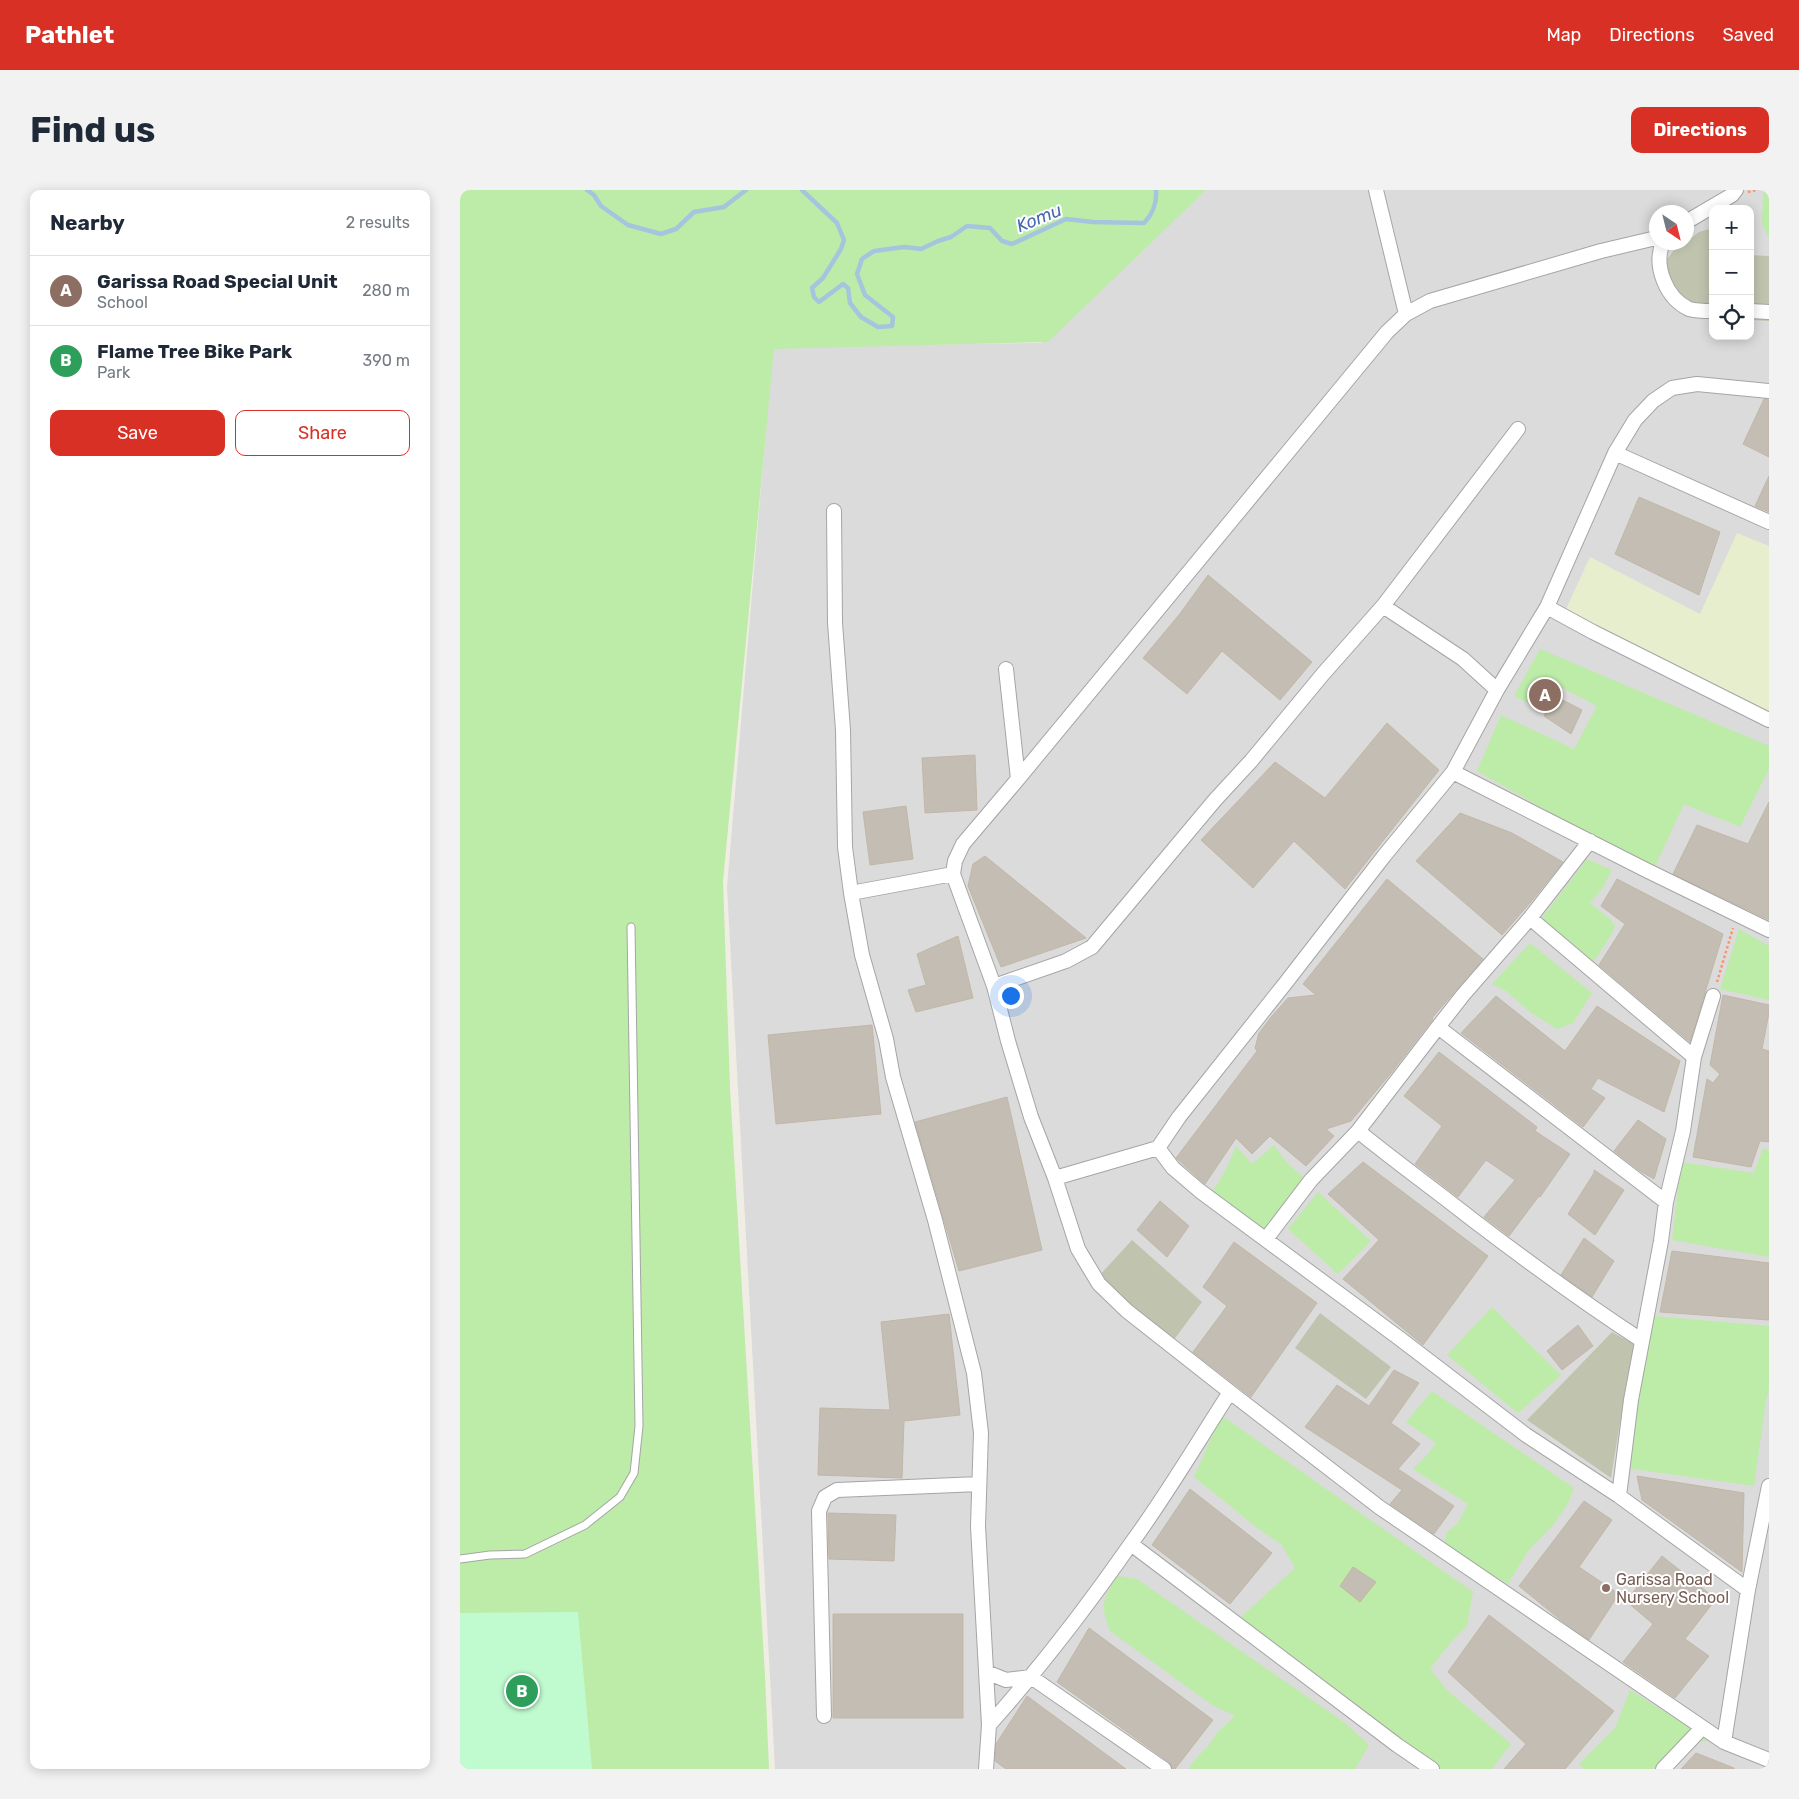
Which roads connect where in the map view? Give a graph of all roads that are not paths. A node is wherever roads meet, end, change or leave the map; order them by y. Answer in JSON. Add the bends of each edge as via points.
{"nodes":[{"id":1,"x":1376,"y":190,"type":"edge"},
{"id":2,"x":1736,"y":190,"type":"edge"},
{"id":3,"x":1694,"y":217,"type":"edge"},
{"id":4,"x":1649,"y":240,"type":"edge"},
{"id":5,"x":1659,"y":250,"type":"edge"},
{"id":6,"x":1709,"y":311,"type":"edge"},
{"id":7,"x":1754,"y":311,"type":"edge"},
{"id":8,"x":1769,"y":312,"type":"edge"},
{"id":9,"x":1406,"y":314,"type":"junction"},
{"id":10,"x":1769,"y":391,"type":"edge"},
{"id":11,"x":1518,"y":430,"type":"dead end"},
{"id":12,"x":1616,"y":453,"type":"junction"},
{"id":13,"x":834,"y":511,"type":"dead end"},
{"id":14,"x":1769,"y":522,"type":"edge"},
{"id":15,"x":1383,"y":606,"type":"junction"},
{"id":16,"x":1547,"y":607,"type":"junction"},
{"id":17,"x":1006,"y":669,"type":"dead end"},
{"id":18,"x":1497,"y":690,"type":"junction"},
{"id":19,"x":1769,"y":720,"type":"edge"},
{"id":20,"x":1453,"y":772,"type":"junction"},
{"id":21,"x":1018,"y":779,"type":"junction"},
{"id":22,"x":1590,"y":841,"type":"junction"},
{"id":23,"x":953,"y":874,"type":"junction"},
{"id":24,"x":851,"y":893,"type":"junction"},
{"id":25,"x":1530,"y":918,"type":"junction"},
{"id":26,"x":631,"y":927,"type":"dead end"},
{"id":27,"x":1769,"y":930,"type":"edge"},
{"id":28,"x":994,"y":986,"type":"junction"},
{"id":29,"x":1713,"y":996,"type":"road end"},
{"id":30,"x":1438,"y":1027,"type":"junction"},
{"id":31,"x":1694,"y":1057,"type":"junction"},
{"id":32,"x":1358,"y":1131,"type":"junction"},
{"id":33,"x":1158,"y":1148,"type":"junction"},
{"id":34,"x":1055,"y":1178,"type":"junction"},
{"id":35,"x":1666,"y":1202,"type":"junction"},
{"id":36,"x":1266,"y":1239,"type":"junction"},
{"id":37,"x":1641,"y":1340,"type":"junction"},
{"id":38,"x":1230,"y":1392,"type":"junction"},
{"id":39,"x":979,"y":1484,"type":"junction"},
{"id":40,"x":1769,"y":1486,"type":"edge"},
{"id":41,"x":1619,"y":1496,"type":"junction"},
{"id":42,"x":1131,"y":1544,"type":"junction"},
{"id":43,"x":460,"y":1559,"type":"edge"},
{"id":44,"x":1748,"y":1590,"type":"junction"},
{"id":45,"x":986,"y":1672,"type":"junction"},
{"id":46,"x":1031,"y":1677,"type":"junction"},
{"id":47,"x":824,"y":1716,"type":"dead end"},
{"id":48,"x":989,"y":1725,"type":"junction"},
{"id":49,"x":1702,"y":1728,"type":"junction"},
{"id":50,"x":1724,"y":1742,"type":"junction"},
{"id":51,"x":1769,"y":1760,"type":"edge"},
{"id":52,"x":986,"y":1769,"type":"edge"},
{"id":53,"x":1164,"y":1769,"type":"edge"},
{"id":54,"x":1432,"y":1769,"type":"edge"},
{"id":55,"x":1663,"y":1769,"type":"edge"}],
"edges":[{"from":1,"to":9,"type":"street"},
{"from":2,"to":3,"type":"street"},
{"from":4,"to":9,"type":"street","via":[[1430,301]]},
{"from":5,"to":6,"type":"street","via":[[1659,268],[1676,300],[1690,309]]},
{"from":7,"to":8,"type":"street"},
{"from":9,"to":21,"type":"street","via":[[1386,332]]},
{"from":10,"to":12,"type":"street","via":[[1697,384],[1672,388],[1653,401],[1635,420]]},
{"from":11,"to":15,"type":"street"},
{"from":12,"to":14,"type":"street"},
{"from":12,"to":16,"type":"street"},
{"from":13,"to":24,"type":"street","via":[[835,623],[843,730],[845,847]]},
{"from":15,"to":18,"type":"street","via":[[1462,659]]},
{"from":15,"to":28,"type":"street","via":[[1092,946],[1066,961]]},
{"from":16,"to":18,"type":"street"},
{"from":16,"to":19,"type":"street"},
{"from":17,"to":21,"type":"street"},
{"from":18,"to":20,"type":"street"},
{"from":20,"to":22,"type":"street"},
{"from":20,"to":33,"type":"street","via":[[1178,1117]]},
{"from":21,"to":23,"type":"street","via":[[963,844]]},
{"from":22,"to":25,"type":"street"},
{"from":22,"to":27,"type":"street"},
{"from":23,"to":24,"type":"street"},
{"from":23,"to":28,"type":"street"},
{"from":24,"to":39,"type":"street","via":[[862,955],[893,1076],[935,1220],[974,1373],[981,1433]]},
{"from":25,"to":30,"type":"street"},
{"from":25,"to":31,"type":"street"},
{"from":26,"to":43,"type":"lane","via":[[639,1426],[634,1473],[620,1497],[585,1525],[525,1554]]},
{"from":28,"to":34,"type":"street","via":[[1031,1117]]},
{"from":29,"to":31,"type":"street"},
{"from":30,"to":32,"type":"street"},
{"from":30,"to":35,"type":"street"},
{"from":31,"to":35,"type":"street","via":[[1683,1131]]},
{"from":32,"to":36,"type":"street","via":[[1311,1180]]},
{"from":32,"to":37,"type":"street","via":[[1529,1262]]},
{"from":33,"to":34,"type":"street"},
{"from":33,"to":36,"type":"street","via":[[1193,1185]]},
{"from":34,"to":38,"type":"street","via":[[1078,1249],[1099,1284],[1127,1311]]},
{"from":35,"to":37,"type":"street"},
{"from":36,"to":41,"type":"street","via":[[1526,1435]]},
{"from":37,"to":41,"type":"street","via":[[1625,1435]]},
{"from":38,"to":42,"type":"street"},
{"from":38,"to":49,"type":"street","via":[[1379,1507]]},
{"from":39,"to":45,"type":"street"},
{"from":39,"to":47,"type":"street","via":[[837,1490],[825,1497],[819,1512]]},
{"from":40,"to":44,"type":"street"},
{"from":41,"to":44,"type":"street"},
{"from":42,"to":46,"type":"street"},
{"from":42,"to":54,"type":"street"},
{"from":44,"to":50,"type":"street"},
{"from":45,"to":46,"type":"street","via":[[1006,1680]]},
{"from":45,"to":48,"type":"street"},
{"from":46,"to":48,"type":"street"},
{"from":46,"to":53,"type":"street"},
{"from":48,"to":52,"type":"street"},
{"from":49,"to":50,"type":"street"},
{"from":49,"to":55,"type":"street"},
{"from":50,"to":51,"type":"street"}]}
